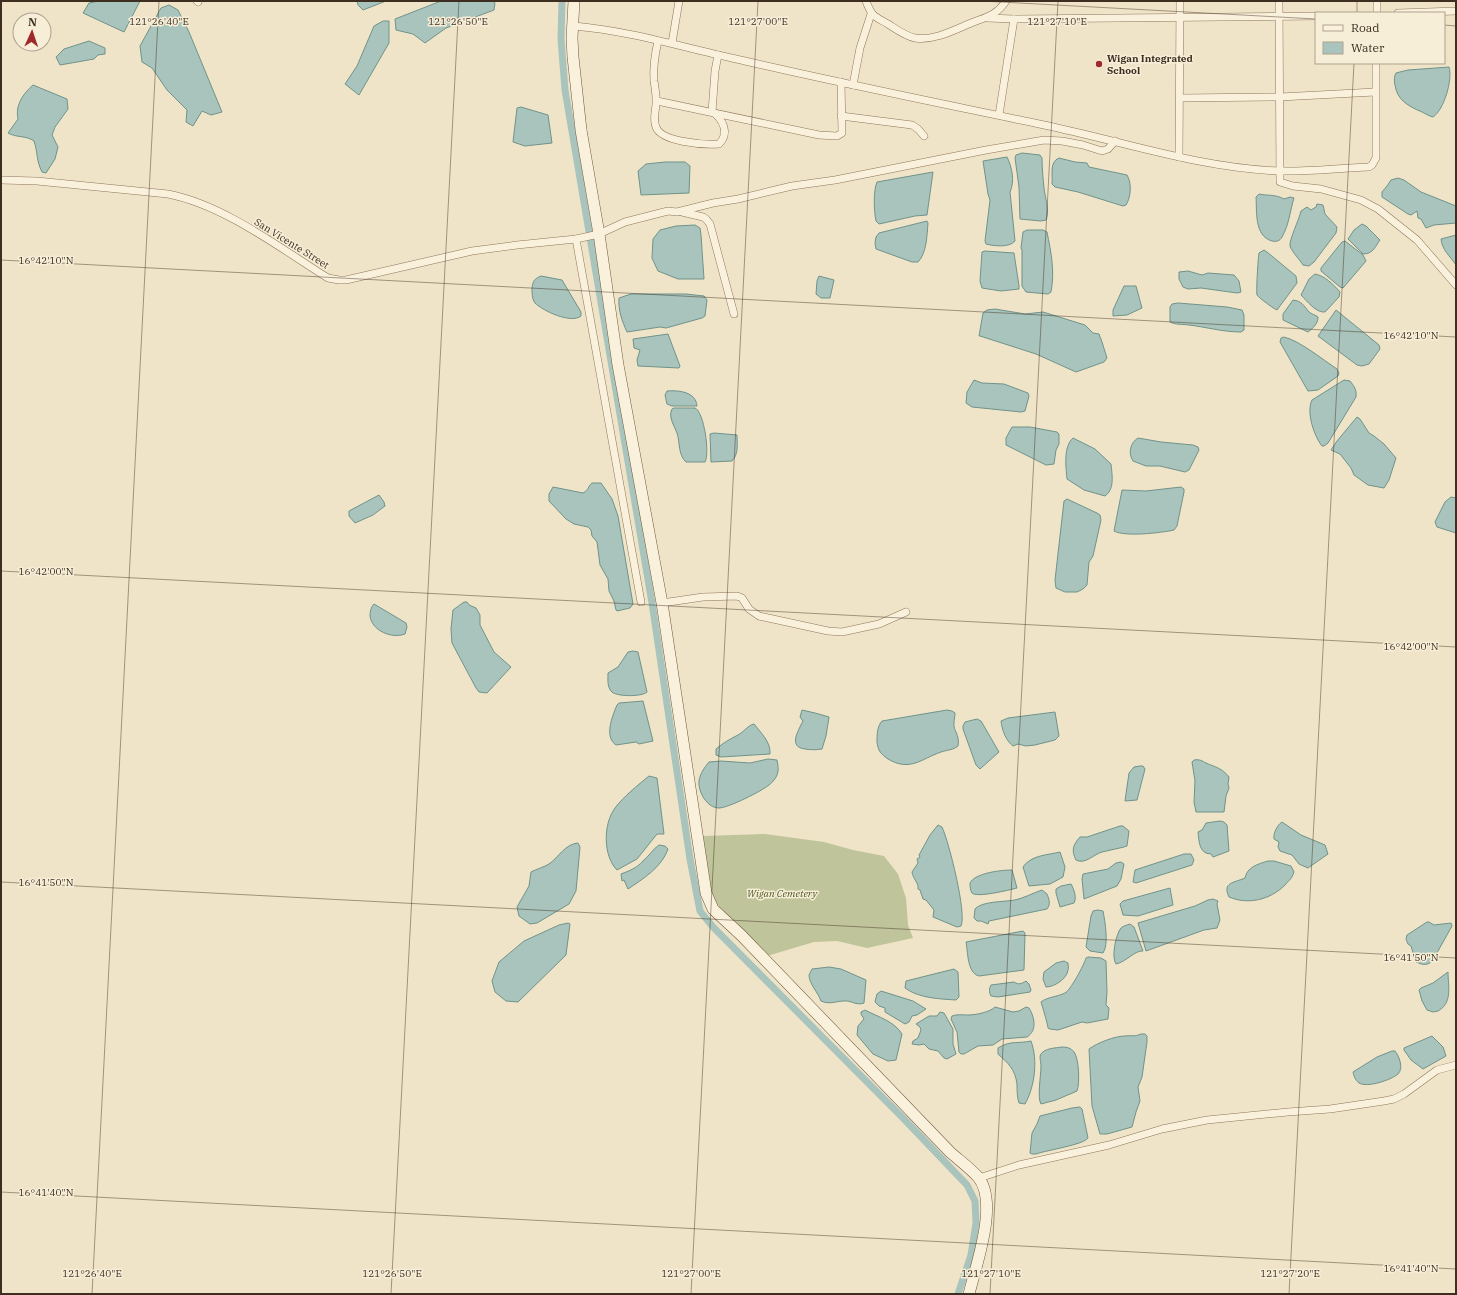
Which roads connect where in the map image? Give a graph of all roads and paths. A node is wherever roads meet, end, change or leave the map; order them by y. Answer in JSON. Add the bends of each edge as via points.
{"nodes":[{"id":1,"x":574,"y":1,"type":"edge"},
{"id":2,"x":679,"y":1,"type":"edge"},
{"id":3,"x":866,"y":1,"type":"edge"},
{"id":4,"x":1006,"y":1,"type":"edge"},
{"id":5,"x":1180,"y":1,"type":"edge"},
{"id":6,"x":1279,"y":1,"type":"edge"},
{"id":7,"x":1376,"y":1,"type":"edge"},
{"id":8,"x":1456,"y":11,"type":"edge"},
{"id":9,"x":1377,"y":12,"type":"edge"},
{"id":10,"x":1427,"y":12,"type":"edge"},
{"id":11,"x":871,"y":14,"type":"junction"},
{"id":12,"x":1315,"y":16,"type":"edge"},
{"id":13,"x":1180,"y":17,"type":"junction"},
{"id":14,"x":1279,"y":17,"type":"junction"},
{"id":15,"x":987,"y":18,"type":"junction"},
{"id":16,"x":1014,"y":19,"type":"junction"},
{"id":17,"x":574,"y":26,"type":"junction"},
{"id":18,"x":658,"y":41,"type":"junction"},
{"id":19,"x":672,"y":43,"type":"junction"},
{"id":20,"x":718,"y":55,"type":"junction"},
{"id":21,"x":1376,"y":64,"type":"edge"},
{"id":22,"x":841,"y":82,"type":"junction"},
{"id":23,"x":853,"y":85,"type":"junction"},
{"id":24,"x":1375,"y":92,"type":"junction"},
{"id":25,"x":1280,"y":97,"type":"junction"},
{"id":26,"x":1180,"y":98,"type":"junction"},
{"id":27,"x":657,"y":101,"type":"junction"},
{"id":28,"x":712,"y":112,"type":"junction"},
{"id":29,"x":998,"y":115,"type":"junction"},
{"id":30,"x":841,"y":116,"type":"junction"},
{"id":31,"x":924,"y":136,"type":"dead end"},
{"id":32,"x":1115,"y":141,"type":"junction"},
{"id":33,"x":1179,"y":157,"type":"junction"},
{"id":34,"x":1280,"y":171,"type":"junction"},
{"id":35,"x":1,"y":180,"type":"edge"},
{"id":36,"x":677,"y":212,"type":"junction"},
{"id":37,"x":597,"y":234,"type":"junction"},
{"id":38,"x":579,"y":238,"type":"junction"},
{"id":39,"x":1456,"y":285,"type":"edge"},
{"id":40,"x":734,"y":314,"type":"dead end"},
{"id":41,"x":641,"y":602,"type":"dead end"},
{"id":42,"x":662,"y":603,"type":"junction"},
{"id":43,"x":906,"y":612,"type":"dead end"},
{"id":44,"x":1456,"y":1065,"type":"edge"},
{"id":45,"x":979,"y":1178,"type":"junction"},
{"id":46,"x":969,"y":1294,"type":"edge"}],
"edges":[{"from":1,"to":17,"type":"street"},
{"from":2,"to":19,"type":"street"},
{"from":3,"to":11,"type":"street"},
{"from":4,"to":15,"type":"street","via":[[999,11]]},
{"from":5,"to":13,"type":"street"},
{"from":6,"to":14,"type":"street"},
{"from":7,"to":9,"type":"street"},
{"from":8,"to":10,"type":"street"},
{"from":11,"to":15,"type":"street","via":[[914,38],[936,37]]},
{"from":11,"to":23,"type":"street","via":[[860,48]]},
{"from":12,"to":14,"type":"street"},
{"from":13,"to":14,"type":"street"},
{"from":13,"to":16,"type":"street"},
{"from":13,"to":26,"type":"street"},
{"from":14,"to":25,"type":"street"},
{"from":15,"to":16,"type":"street"},
{"from":16,"to":29,"type":"street"},
{"from":17,"to":18,"type":"street"},
{"from":17,"to":37,"type":"street","via":[[573,57],[581,130]]},
{"from":18,"to":19,"type":"street"},
{"from":18,"to":27,"type":"street","via":[[654,68]]},
{"from":19,"to":20,"type":"street"},
{"from":20,"to":22,"type":"street"},
{"from":20,"to":28,"type":"street"},
{"from":21,"to":24,"type":"street"},
{"from":22,"to":23,"type":"street"},
{"from":22,"to":30,"type":"street"},
{"from":23,"to":29,"type":"street"},
{"from":24,"to":25,"type":"street"},
{"from":24,"to":34,"type":"street","via":[[1376,158],[1372,165]]},
{"from":25,"to":26,"type":"street"},
{"from":25,"to":34,"type":"street"},
{"from":26,"to":33,"type":"street"},
{"from":27,"to":28,"type":"street"},
{"from":27,"to":28,"type":"street","via":[[654,110],[656,128],[660,134],[669,138],[719,144],[725,126],[719,116]]},
{"from":28,"to":30,"type":"street","via":[[832,137],[842,133]]},
{"from":29,"to":32,"type":"street"},
{"from":30,"to":31,"type":"street","via":[[912,125]]},
{"from":32,"to":33,"type":"street"},
{"from":32,"to":36,"type":"street","via":[[1108,149],[1102,151],[1062,141],[1036,141],[792,186]]},
{"from":33,"to":34,"type":"street"},
{"from":34,"to":39,"type":"street","via":[[1280,182],[1284,184],[1321,189],[1361,200],[1378,209],[1417,240]]},
{"from":35,"to":38,"type":"street","name":"San Vicente Street","via":[[185,197],[237,221],[328,278],[339,280],[355,279],[472,251]]},
{"from":36,"to":37,"type":"street","name":"San Vicente Street","via":[[668,211],[625,222]]},
{"from":36,"to":40,"type":"street","via":[[703,217],[710,224]]},
{"from":37,"to":38,"type":"street","name":"San Vicente Street"},
{"from":37,"to":42,"type":"street"},
{"from":38,"to":41,"type":"street"},
{"from":42,"to":43,"type":"street","via":[[703,597],[737,596],[759,616],[842,632],[879,624]]},
{"from":42,"to":45,"type":"street","via":[[703,878],[713,909],[950,1152]]},
{"from":44,"to":45,"type":"street","via":[[1437,1070],[1404,1094],[1384,1102],[1207,1120],[1019,1165]]},
{"from":45,"to":46,"type":"street","via":[[984,1188],[987,1221]]}]}
